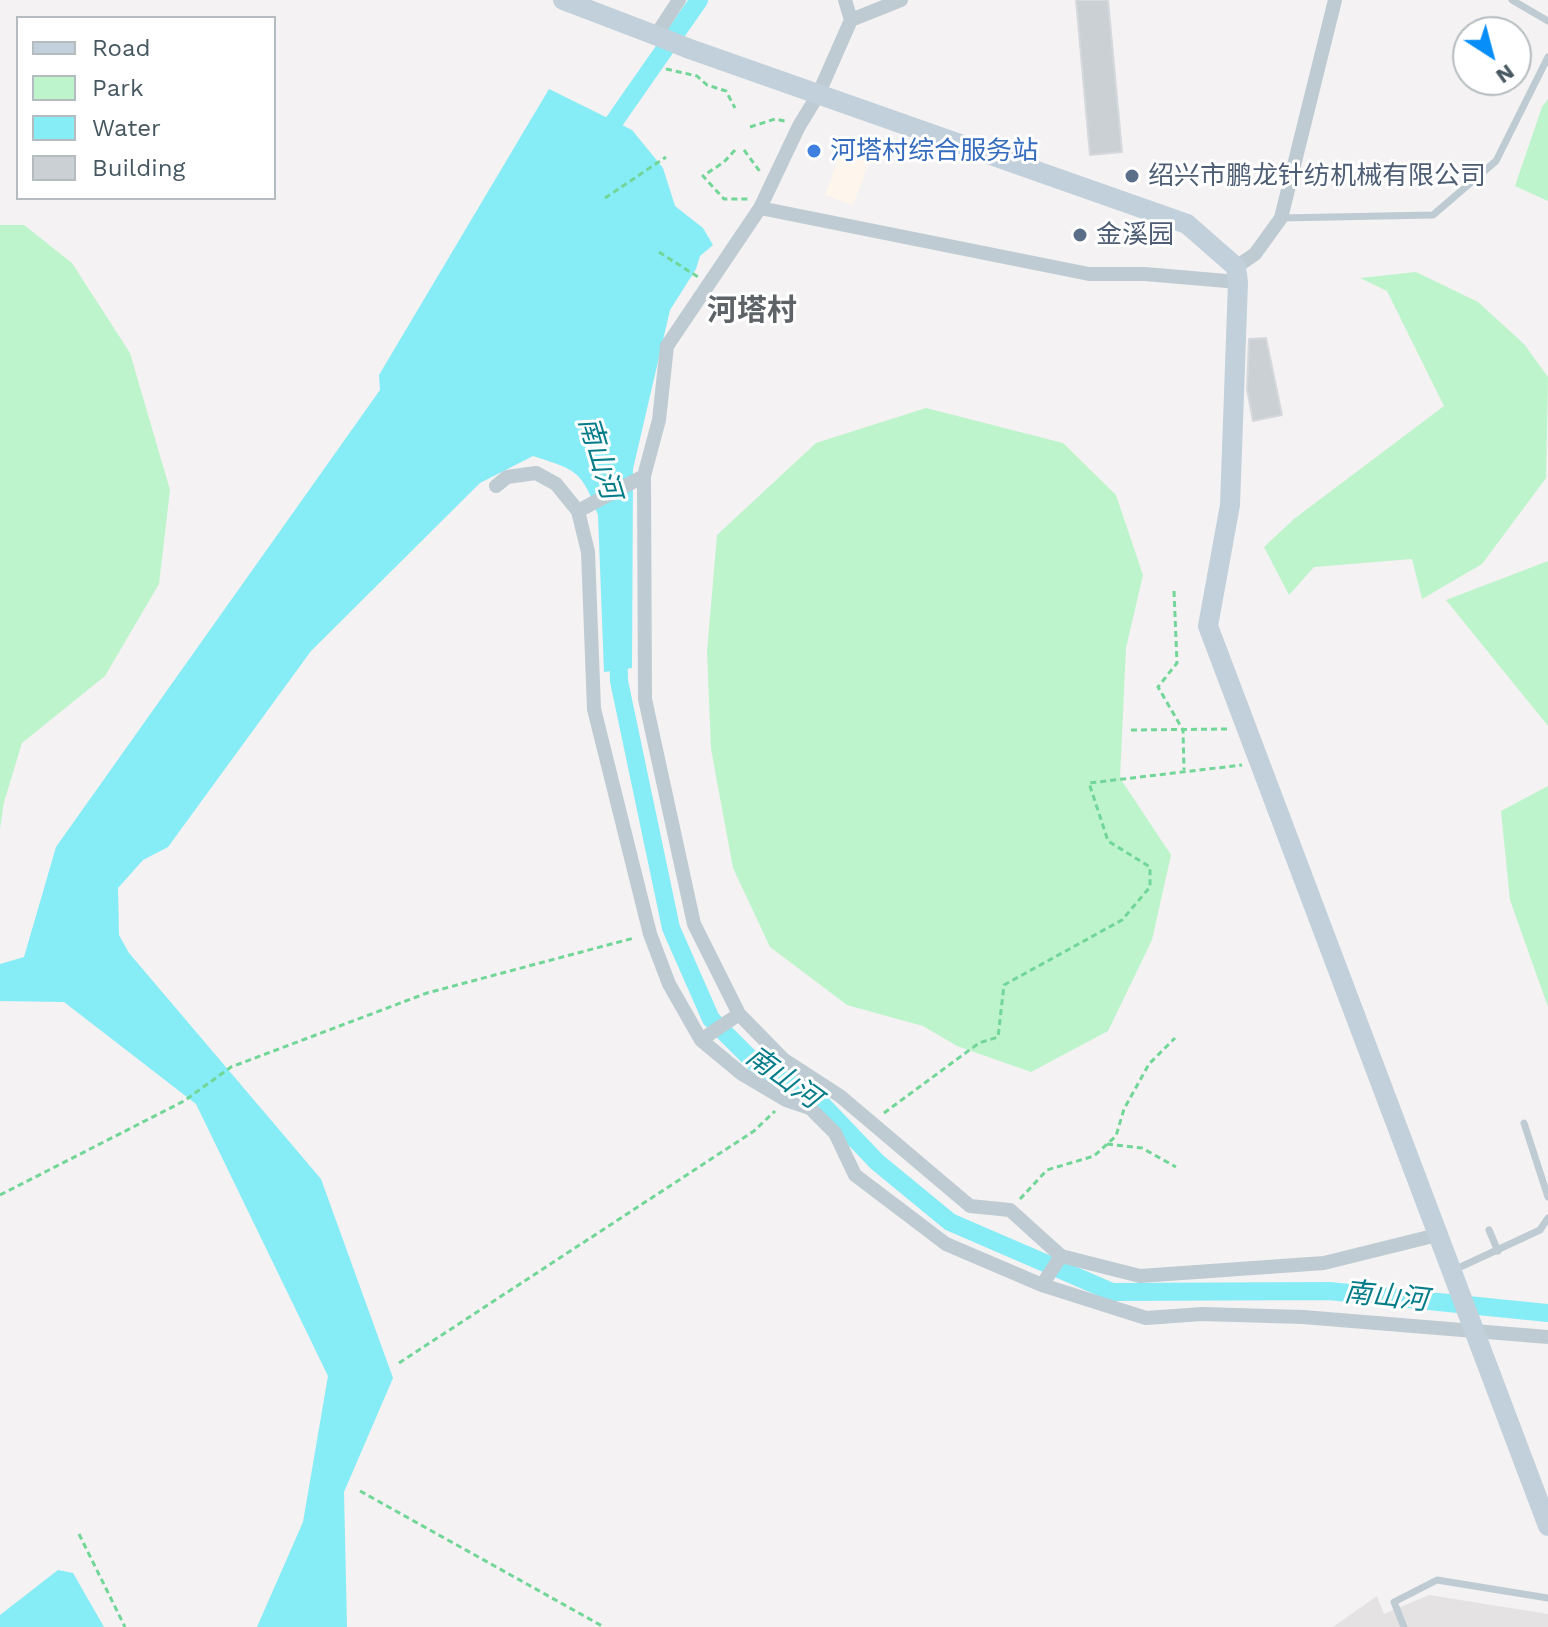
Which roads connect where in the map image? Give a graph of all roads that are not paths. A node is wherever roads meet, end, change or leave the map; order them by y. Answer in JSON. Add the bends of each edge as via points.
{"nodes":[{"id":1,"x":563,"y":0,"type":"edge"},
{"id":2,"x":679,"y":0,"type":"edge"},
{"id":3,"x":845,"y":0,"type":"edge"},
{"id":4,"x":901,"y":0,"type":"edge"},
{"id":5,"x":1335,"y":0,"type":"edge"},
{"id":6,"x":1512,"y":0,"type":"edge"},
{"id":7,"x":851,"y":20,"type":"junction"},
{"id":8,"x":1548,"y":21,"type":"edge"},
{"id":9,"x":658,"y":36,"type":"junction"},
{"id":10,"x":1548,"y":57,"type":"edge"},
{"id":11,"x":818,"y":95,"type":"junction"},
{"id":12,"x":762,"y":204,"type":"junction"},
{"id":13,"x":1281,"y":218,"type":"junction"},
{"id":14,"x":1237,"y":274,"type":"junction"},
{"id":15,"x":644,"y":476,"type":"junction"},
{"id":16,"x":496,"y":486,"type":"dead end"},
{"id":17,"x":578,"y":511,"type":"junction"},
{"id":18,"x":739,"y":1014,"type":"junction"},
{"id":19,"x":701,"y":1040,"type":"junction"},
{"id":20,"x":1524,"y":1123,"type":"dead end"},
{"id":21,"x":1548,"y":1197,"type":"edge"},
{"id":22,"x":1548,"y":1218,"type":"edge"},
{"id":23,"x":1489,"y":1230,"type":"dead end"},
{"id":24,"x":1437,"y":1235,"type":"junction"},
{"id":25,"x":1498,"y":1251,"type":"junction"},
{"id":26,"x":1061,"y":1256,"type":"junction"},
{"id":27,"x":1452,"y":1274,"type":"junction"},
{"id":28,"x":1042,"y":1285,"type":"junction"},
{"id":29,"x":1476,"y":1331,"type":"junction"},
{"id":30,"x":1548,"y":1337,"type":"edge"},
{"id":31,"x":1548,"y":1526,"type":"edge"},
{"id":32,"x":1548,"y":1598,"type":"edge"},
{"id":33,"x":1404,"y":1627,"type":"edge"}],
"edges":[{"from":1,"to":9,"type":"street"},
{"from":2,"to":9,"type":"street"},
{"from":3,"to":7,"type":"street"},
{"from":4,"to":7,"type":"street"},
{"from":5,"to":13,"type":"street"},
{"from":6,"to":8,"type":"lane"},
{"from":7,"to":11,"type":"street"},
{"from":9,"to":11,"type":"street","bridge":true},
{"from":10,"to":13,"type":"lane","via":[[1496,161],[1433,215]]},
{"from":11,"to":12,"type":"street"},
{"from":11,"to":14,"type":"street","via":[[1187,224]]},
{"from":12,"to":14,"type":"street","via":[[1089,274]]},
{"from":12,"to":15,"type":"street","via":[[667,346],[659,420]]},
{"from":13,"to":14,"type":"street"},
{"from":14,"to":24,"type":"street","via":[[1230,505],[1208,626]]},
{"from":15,"to":17,"type":"street"},
{"from":15,"to":18,"type":"street","via":[[645,699],[694,924]]},
{"from":16,"to":17,"type":"street","via":[[507,477],[536,473],[556,484]]},
{"from":17,"to":19,"type":"street","via":[[588,552],[594,709],[650,934],[669,984]]},
{"from":18,"to":19,"type":"street"},
{"from":18,"to":26,"type":"street","via":[[783,1059],[840,1096],[970,1206],[1010,1210]]},
{"from":19,"to":28,"type":"street","via":[[742,1074],[810,1108],[835,1133],[855,1175],[946,1244]]},
{"from":20,"to":21,"type":"lane"},
{"from":22,"to":25,"type":"lane","via":[[1540,1230]]},
{"from":23,"to":25,"type":"lane"},
{"from":24,"to":26,"type":"street","via":[[1324,1263],[1140,1276]]},
{"from":24,"to":27,"type":"street"},
{"from":25,"to":27,"type":"lane"},
{"from":26,"to":28,"type":"street"},
{"from":27,"to":29,"type":"street"},
{"from":28,"to":29,"type":"street","via":[[1146,1318],[1303,1317]]},
{"from":29,"to":30,"type":"street"},
{"from":29,"to":31,"type":"street"},
{"from":32,"to":33,"type":"lane","via":[[1437,1580],[1394,1602]]}]}
